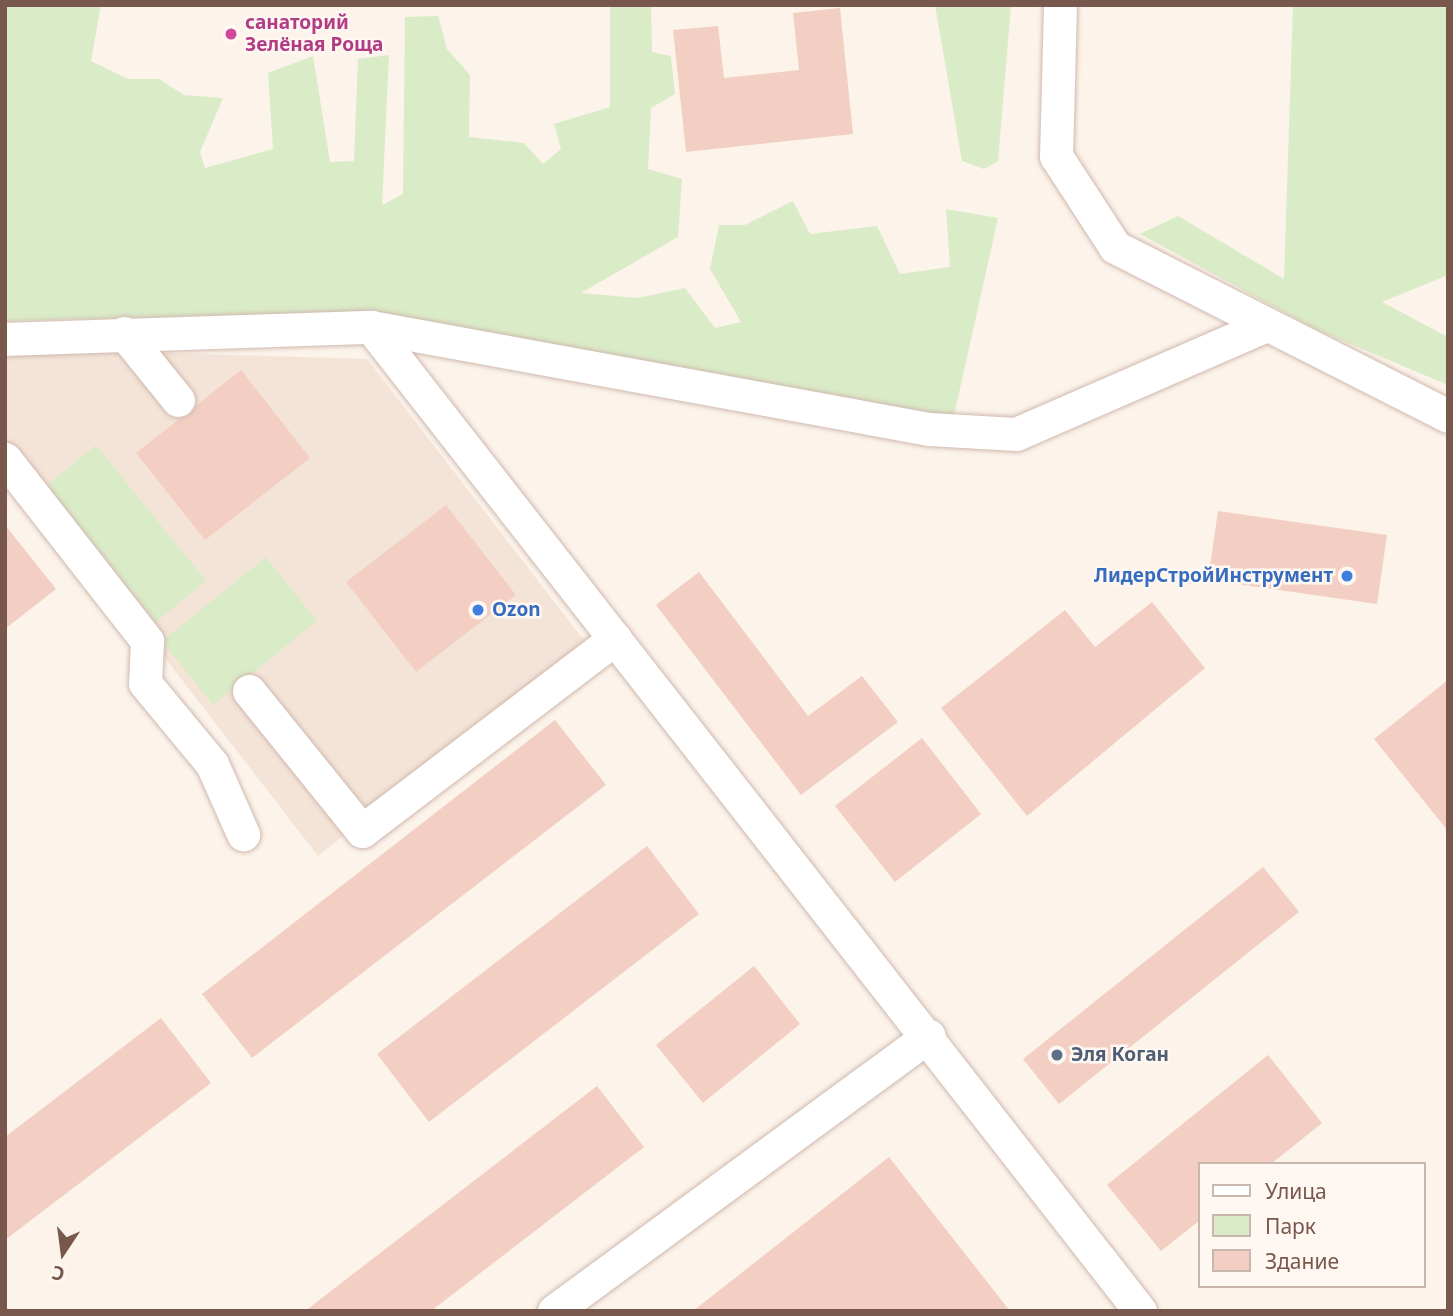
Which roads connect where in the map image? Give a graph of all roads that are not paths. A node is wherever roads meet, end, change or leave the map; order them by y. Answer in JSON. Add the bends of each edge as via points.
{"nodes":[{"id":1,"x":1060,"y":5,"type":"edge"},
{"id":2,"x":1267,"y":325,"type":"junction"},
{"id":3,"x":371,"y":327,"type":"junction"},
{"id":4,"x":124,"y":333,"type":"junction"},
{"id":5,"x":5,"y":339,"type":"edge"},
{"id":6,"x":178,"y":400,"type":"dead end"},
{"id":7,"x":1448,"y":416,"type":"edge"},
{"id":8,"x":5,"y":459,"type":"edge"},
{"id":9,"x":615,"y":638,"type":"junction"},
{"id":10,"x":249,"y":691,"type":"dead end"},
{"id":11,"x":243,"y":834,"type":"dead end"},
{"id":12,"x":929,"y":1037,"type":"junction"},
{"id":13,"x":554,"y":1311,"type":"edge"},
{"id":14,"x":1140,"y":1311,"type":"edge"}],
"edges":[{"from":1,"to":2,"type":"street","via":[[1056,156],[1115,247]]},
{"from":2,"to":3,"type":"street","via":[[1016,434],[929,429]]},
{"from":2,"to":7,"type":"street"},
{"from":3,"to":4,"type":"street"},
{"from":3,"to":9,"type":"street"},
{"from":4,"to":5,"type":"street"},
{"from":4,"to":6,"type":"street"},
{"from":8,"to":11,"type":"street","via":[[147,641],[145,683],[212,764]]},
{"from":9,"to":10,"type":"street","via":[[362,831]]},
{"from":9,"to":12,"type":"street"},
{"from":12,"to":13,"type":"street"},
{"from":12,"to":14,"type":"street"}]}
